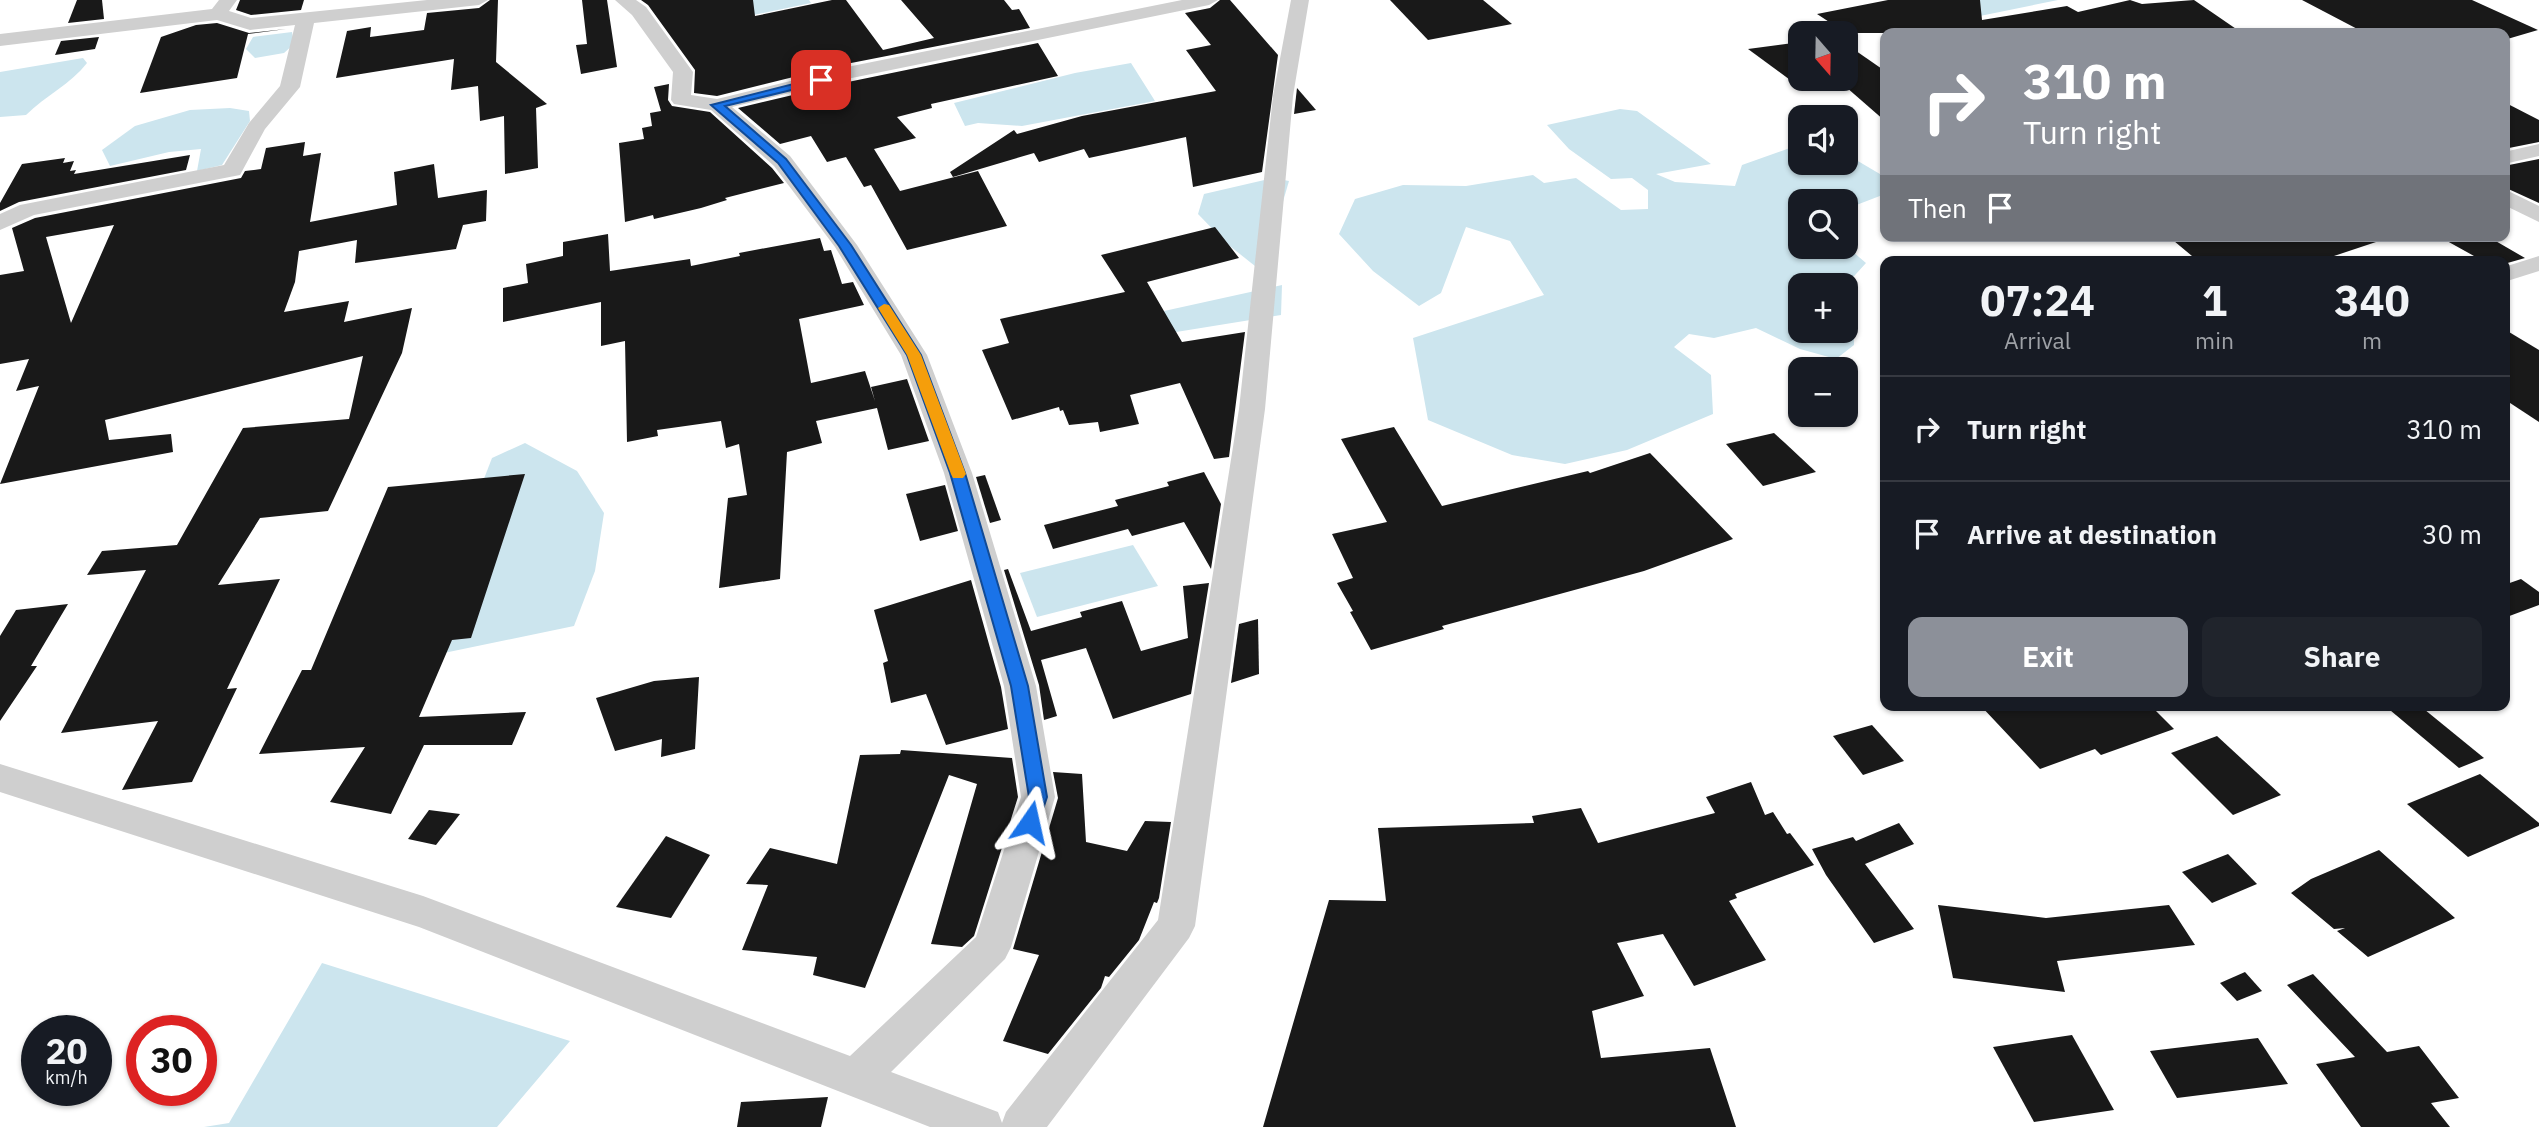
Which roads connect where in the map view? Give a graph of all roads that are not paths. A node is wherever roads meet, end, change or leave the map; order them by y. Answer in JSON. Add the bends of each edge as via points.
{"nodes":[{"id":1,"x":479,"y":0,"type":"edge"},
{"id":2,"x":624,"y":0,"type":"edge"},
{"id":3,"x":1209,"y":0,"type":"edge"},
{"id":4,"x":1300,"y":0,"type":"edge"},
{"id":5,"x":223,"y":7,"type":"edge"},
{"id":6,"x":306,"y":18,"type":"junction"},
{"id":7,"x":0,"y":40,"type":"edge"},
{"id":8,"x":717,"y":105,"type":"junction"},
{"id":9,"x":2539,"y":150,"type":"edge"},
{"id":10,"x":2510,"y":157,"type":"edge"},
{"id":11,"x":2510,"y":199,"type":"edge"},
{"id":12,"x":2539,"y":215,"type":"edge"},
{"id":13,"x":0,"y":223,"type":"edge"},
{"id":14,"x":2539,"y":263,"type":"edge"},
{"id":15,"x":2510,"y":273,"type":"edge"},
{"id":16,"x":0,"y":778,"type":"edge"},
{"id":17,"x":856,"y":1078,"type":"junction"},
{"id":18,"x":983,"y":1127,"type":"edge"},
{"id":19,"x":1021,"y":1127,"type":"edge"}],
"edges":[{"from":1,"to":6,"type":"street"},
{"from":2,"to":8,"type":"street","via":[[639,11],[683,72],[681,100]]},
{"from":3,"to":8,"type":"street"},
{"from":4,"to":19,"type":"street","via":[[1283,96],[1252,410],[1176,926]]},
{"from":5,"to":6,"type":"street","via":[[250,24]]},
{"from":5,"to":7,"type":"street"},
{"from":6,"to":13,"type":"street","via":[[290,87],[256,127],[232,170],[28,210]]},
{"from":8,"to":17,"type":"street","via":[[782,161],[845,245],[914,355],[958,473],[1020,686],[1038,797],[992,947]]},
{"from":9,"to":10,"type":"street"},
{"from":11,"to":12,"type":"street"},
{"from":14,"to":15,"type":"street"},
{"from":16,"to":17,"type":"street","via":[[424,912]]},
{"from":17,"to":18,"type":"street"}]}
